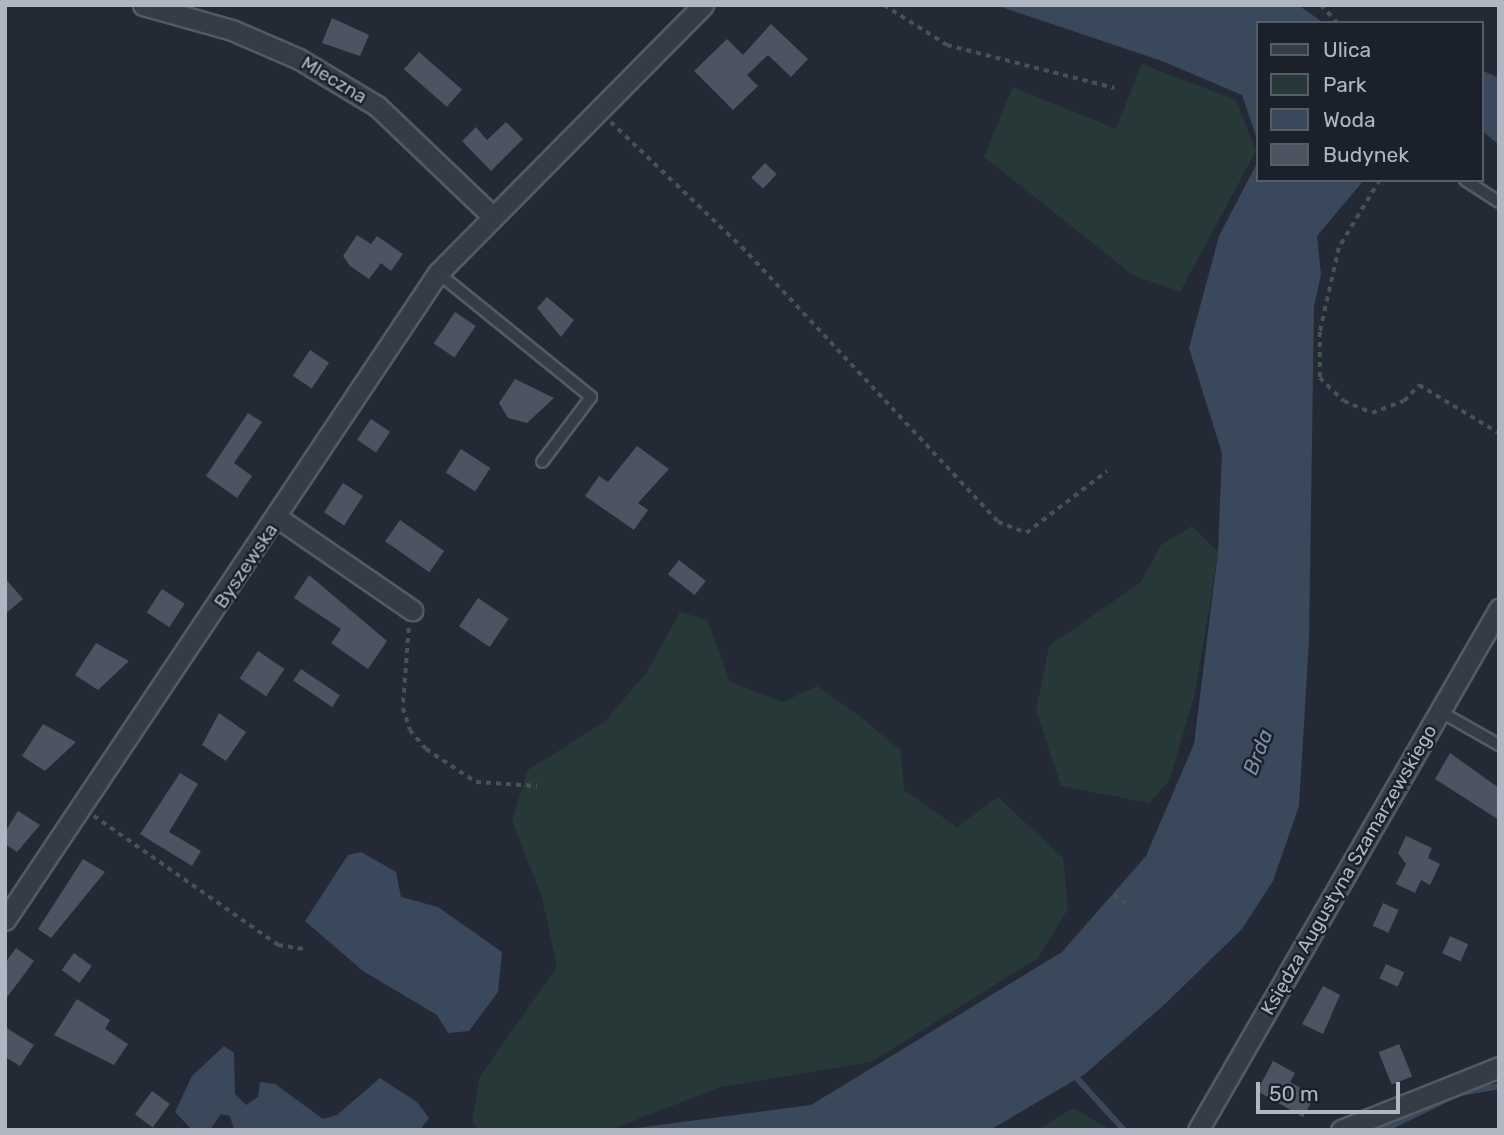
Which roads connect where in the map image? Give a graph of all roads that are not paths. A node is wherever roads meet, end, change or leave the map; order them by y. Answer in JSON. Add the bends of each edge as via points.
{"nodes":[{"id":1,"x":143,"y":5,"type":"edge"},
{"id":2,"x":703,"y":5,"type":"edge"},
{"id":3,"x":1468,"y":182,"type":"edge"},
{"id":4,"x":1499,"y":202,"type":"edge"},
{"id":5,"x":491,"y":215,"type":"junction"},
{"id":6,"x":438,"y":272,"type":"junction"},
{"id":7,"x":542,"y":462,"type":"dead end"},
{"id":8,"x":278,"y":518,"type":"junction"},
{"id":9,"x":408,"y":608,"type":"road end"},
{"id":10,"x":1499,"y":609,"type":"edge"},
{"id":11,"x":1441,"y":712,"type":"junction"},
{"id":12,"x":1499,"y":745,"type":"edge"},
{"id":13,"x":5,"y":920,"type":"edge"},
{"id":14,"x":1499,"y":1067,"type":"edge"},
{"id":15,"x":1198,"y":1130,"type":"edge"},
{"id":16,"x":1341,"y":1130,"type":"edge"}],
"edges":[{"from":1,"to":5,"type":"street","name":"Mleczna","via":[[232,30],[299,59],[377,106]]},
{"from":2,"to":5,"type":"street","name":"Byszewska"},
{"from":3,"to":4,"type":"lane"},
{"from":5,"to":6,"type":"street","name":"Byszewska"},
{"from":6,"to":7,"type":"lane","via":[[591,397]]},
{"from":6,"to":8,"type":"street","name":"Byszewska"},
{"from":8,"to":9,"type":"street"},
{"from":8,"to":13,"type":"street","name":"Byszewska"},
{"from":10,"to":11,"type":"street","name":"Księdza Augustyna Szamarzewskiego"},
{"from":11,"to":12,"type":"lane"},
{"from":11,"to":15,"type":"street","name":"Księdza Augustyna Szamarzewskiego"},
{"from":14,"to":16,"type":"street"}]}
